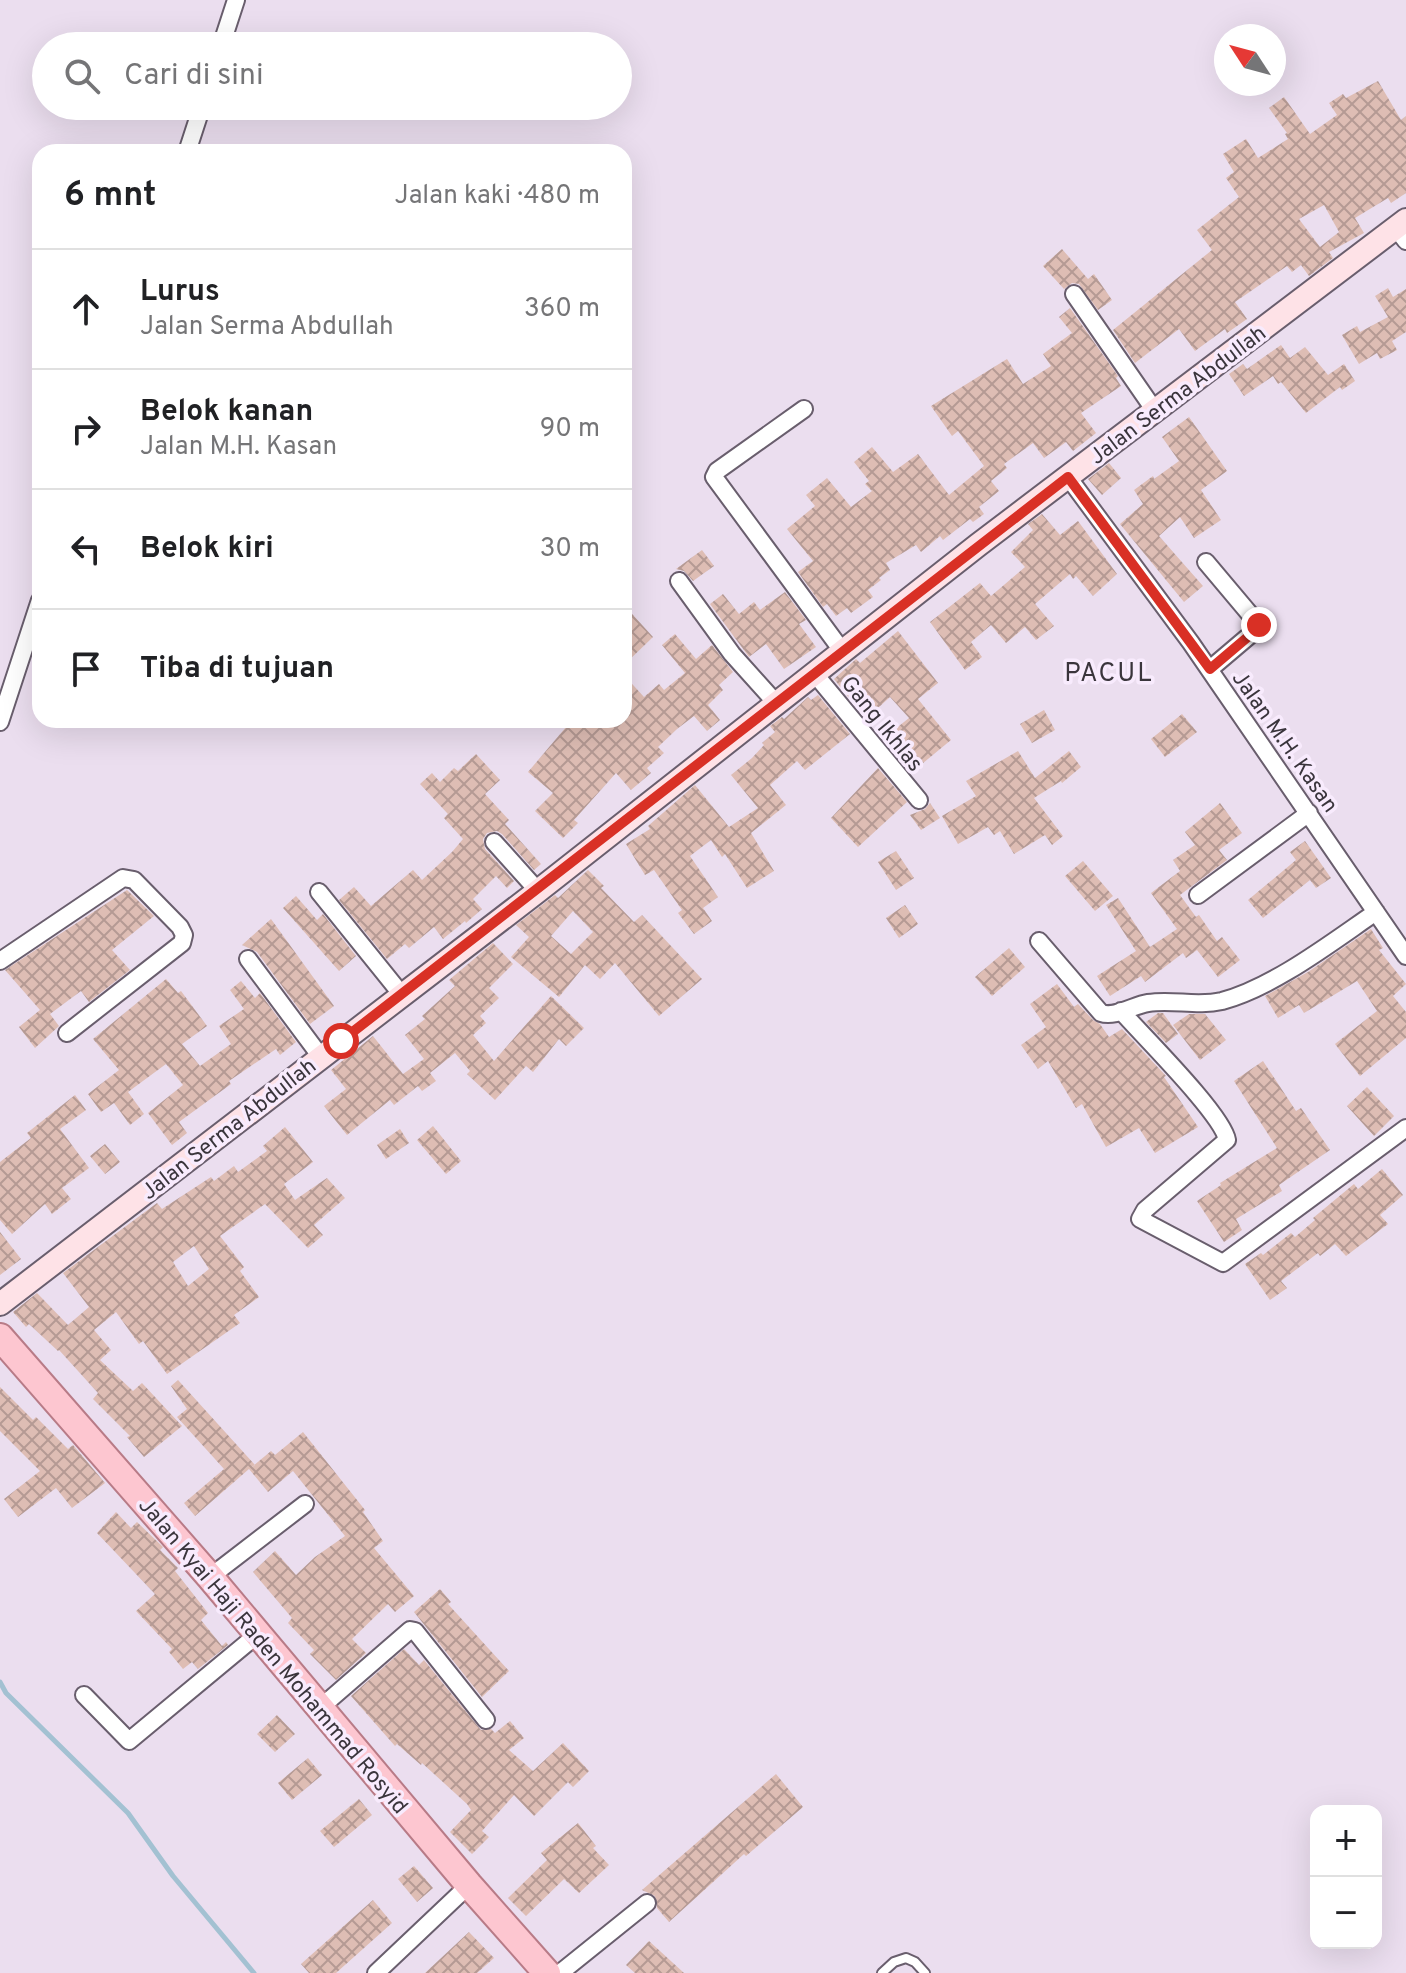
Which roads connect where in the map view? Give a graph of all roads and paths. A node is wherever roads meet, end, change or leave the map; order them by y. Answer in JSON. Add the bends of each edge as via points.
{"nodes":[{"id":1,"x":236,"y":0,"type":"edge"},
{"id":2,"x":226,"y":32,"type":"edge"},
{"id":3,"x":197,"y":120,"type":"edge"},
{"id":4,"x":190,"y":144,"type":"edge"},
{"id":5,"x":1403,"y":230,"type":"edge"},
{"id":6,"x":1074,"y":294,"type":"dead end"},
{"id":7,"x":804,"y":409,"type":"dead end"},
{"id":8,"x":1155,"y":411,"type":"junction"},
{"id":9,"x":1068,"y":477,"type":"junction"},
{"id":10,"x":1206,"y":562,"type":"dead end"},
{"id":11,"x":679,"y":581,"type":"dead end"},
{"id":12,"x":32,"y":624,"type":"edge"},
{"id":13,"x":843,"y":652,"type":"junction"},
{"id":14,"x":1210,"y":669,"type":"junction"},
{"id":15,"x":814,"y":673,"type":"junction"},
{"id":16,"x":776,"y":703,"type":"junction"},
{"id":17,"x":0,"y":722,"type":"edge"},
{"id":18,"x":919,"y":800,"type":"dead end"},
{"id":19,"x":1309,"y":813,"type":"junction"},
{"id":20,"x":494,"y":842,"type":"dead end"},
{"id":21,"x":538,"y":891,"type":"junction"},
{"id":22,"x":319,"y":892,"type":"dead end"},
{"id":23,"x":1198,"y":895,"type":"dead end"},
{"id":24,"x":1376,"y":912,"type":"junction"},
{"id":25,"x":1039,"y":941,"type":"dead end"},
{"id":26,"x":1406,"y":956,"type":"edge"},
{"id":27,"x":248,"y":959,"type":"dead end"},
{"id":28,"x":0,"y":961,"type":"edge"},
{"id":29,"x":402,"y":995,"type":"junction"},
{"id":30,"x":1121,"y":1011,"type":"junction"},
{"id":31,"x":67,"y":1033,"type":"dead end"},
{"id":32,"x":321,"y":1057,"type":"junction"},
{"id":33,"x":1406,"y":1128,"type":"edge"},
{"id":34,"x":0,"y":1304,"type":"edge"},
{"id":35,"x":0,"y":1337,"type":"edge"},
{"id":36,"x":305,"y":1504,"type":"dead end"},
{"id":37,"x":210,"y":1577,"type":"junction"},
{"id":38,"x":258,"y":1634,"type":"junction"},
{"id":39,"x":84,"y":1695,"type":"dead end"},
{"id":40,"x":320,"y":1708,"type":"junction"},
{"id":41,"x":486,"y":1720,"type":"dead end"},
{"id":42,"x":469,"y":1885,"type":"junction"},
{"id":43,"x":647,"y":1903,"type":"dead end"},
{"id":44,"x":376,"y":1973,"type":"edge"},
{"id":45,"x":547,"y":1973,"type":"edge"},
{"id":46,"x":560,"y":1973,"type":"edge"},
{"id":47,"x":882,"y":1973,"type":"edge"},
{"id":48,"x":925,"y":1973,"type":"edge"}],
"edges":[{"from":1,"to":2,"type":"street"},
{"from":3,"to":4,"type":"street"},
{"from":5,"to":8,"type":"main road","name":"Jalan Serma Abdullah"},
{"from":6,"to":8,"type":"street"},
{"from":7,"to":13,"type":"street","via":[[714,477]]},
{"from":8,"to":9,"type":"main road","name":"Jalan Serma Abdullah"},
{"from":9,"to":13,"type":"main road","name":"Jalan Serma Abdullah"},
{"from":9,"to":14,"type":"street","name":"Jalan M.H. Kasan"},
{"from":10,"to":14,"type":"street","via":[[1259,625]]},
{"from":11,"to":16,"type":"street"},
{"from":12,"to":17,"type":"street"},
{"from":13,"to":15,"type":"main road","name":"Jalan Serma Abdullah"},
{"from":14,"to":19,"type":"street","name":"Jalan M.H. Kasan"},
{"from":15,"to":16,"type":"main road","name":"Jalan Serma Abdullah"},
{"from":15,"to":18,"type":"street","name":"Gang Ikhlas"},
{"from":16,"to":21,"type":"main road","name":"Jalan Serma Abdullah"},
{"from":19,"to":23,"type":"street"},
{"from":19,"to":24,"type":"street","name":"Jalan M.H. Kasan"},
{"from":20,"to":21,"type":"street"},
{"from":21,"to":29,"type":"main road","name":"Jalan Serma Abdullah"},
{"from":22,"to":29,"type":"street"},
{"from":24,"to":26,"type":"street","name":"Jalan M.H. Kasan"},
{"from":24,"to":30,"type":"street","via":[[1304,961],[1244,993],[1196,1004],[1144,1003]]},
{"from":25,"to":30,"type":"street","via":[[1101,1013]]},
{"from":27,"to":32,"type":"street"},
{"from":28,"to":31,"type":"street","via":[[123,878],[134,880],[180,927],[182,943]]},
{"from":29,"to":32,"type":"main road","name":"Jalan Serma Abdullah"},
{"from":30,"to":33,"type":"street","via":[[1212,1112],[1227,1140],[1140,1219],[1223,1263]]},
{"from":32,"to":34,"type":"main road","name":"Jalan Serma Abdullah"},
{"from":35,"to":37,"type":"main road","name":"Jalan Kyai Haji Raden Mohammad Rosyid"},
{"from":36,"to":37,"type":"street"},
{"from":37,"to":38,"type":"main road","name":"Jalan Kyai Haji Raden Mohammad Rosyid"},
{"from":38,"to":39,"type":"street","via":[[129,1741]]},
{"from":38,"to":40,"type":"main road","name":"Jalan Kyai Haji Raden Mohammad Rosyid"},
{"from":40,"to":41,"type":"street","via":[[410,1630]]},
{"from":40,"to":42,"type":"main road","name":"Jalan Kyai Haji Raden Mohammad Rosyid"},
{"from":42,"to":44,"type":"street"},
{"from":42,"to":45,"type":"main road","name":"Jalan Kyai Haji Raden Mohammad Rosyid"},
{"from":43,"to":46,"type":"street"},
{"from":47,"to":48,"type":"lane","via":[[906,1958]]}]}
